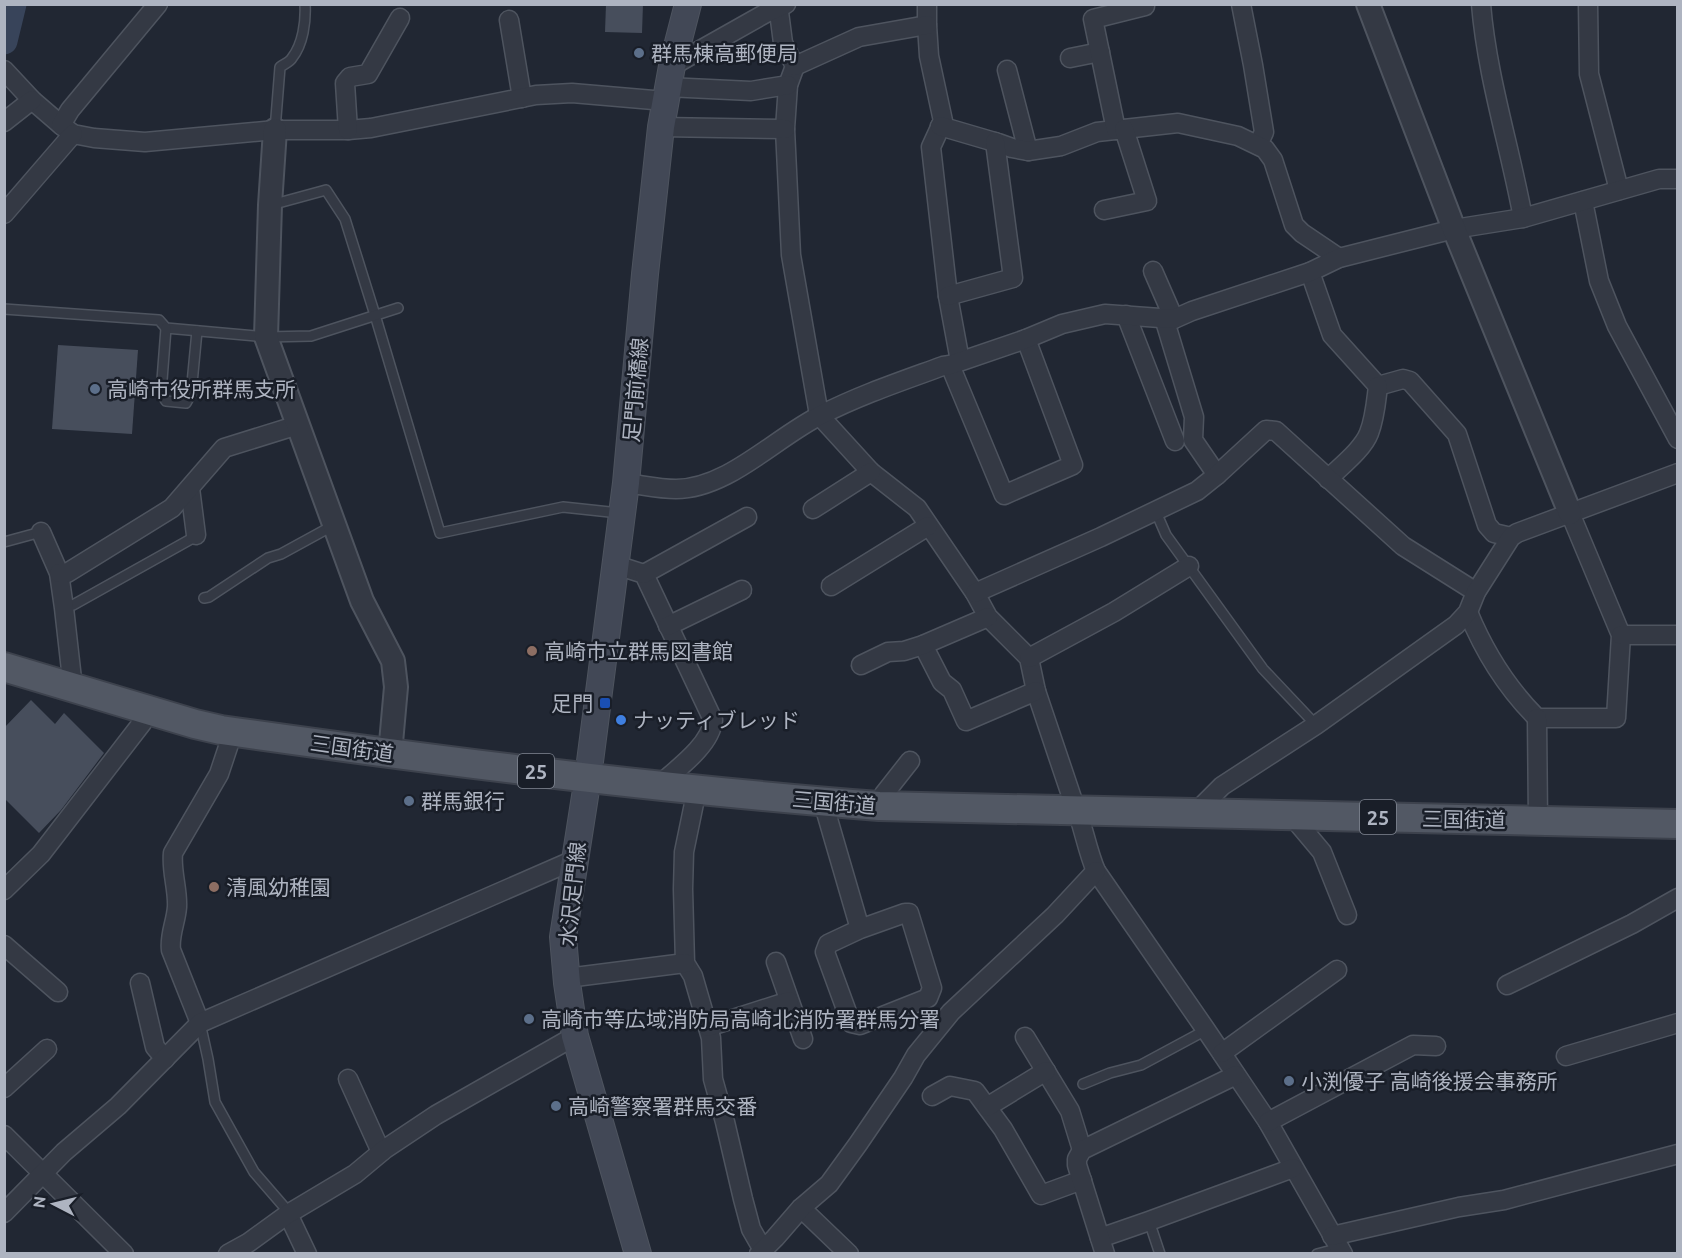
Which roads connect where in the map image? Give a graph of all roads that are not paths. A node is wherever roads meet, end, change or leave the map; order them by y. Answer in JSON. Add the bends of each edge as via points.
{"nodes":[{"id":1,"x":158,"y":4,"type":"edge"},
{"id":2,"x":305,"y":4,"type":"edge"},
{"id":3,"x":688,"y":4,"type":"edge"},
{"id":4,"x":927,"y":4,"type":"edge"},
{"id":5,"x":1240,"y":4,"type":"edge"},
{"id":6,"x":1368,"y":4,"type":"edge"},
{"id":7,"x":1481,"y":4,"type":"edge"},
{"id":8,"x":1588,"y":4,"type":"edge"},
{"id":9,"x":781,"y":5,"type":"edge"},
{"id":10,"x":1145,"y":6,"type":"dead end"},
{"id":11,"x":1114,"y":9,"type":"edge"},
{"id":12,"x":400,"y":18,"type":"dead end"},
{"id":13,"x":509,"y":20,"type":"dead end"},
{"id":14,"x":927,"y":25,"type":"junction"},
{"id":15,"x":1100,"y":52,"type":"junction"},
{"id":16,"x":1070,"y":58,"type":"dead end"},
{"id":17,"x":795,"y":66,"type":"junction"},
{"id":18,"x":4,"y":70,"type":"edge"},
{"id":19,"x":1007,"y":70,"type":"dead end"},
{"id":20,"x":668,"y":85,"type":"junction"},
{"id":21,"x":788,"y":85,"type":"junction"},
{"id":22,"x":522,"y":98,"type":"junction"},
{"id":23,"x":32,"y":100,"type":"junction"},
{"id":24,"x":4,"y":122,"type":"edge"},
{"id":25,"x":940,"y":126,"type":"junction"},
{"id":26,"x":661,"y":127,"type":"junction"},
{"id":27,"x":67,"y":129,"type":"junction"},
{"id":28,"x":785,"y":129,"type":"junction"},
{"id":29,"x":275,"y":130,"type":"junction"},
{"id":30,"x":348,"y":130,"type":"junction"},
{"id":31,"x":1120,"y":130,"type":"junction"},
{"id":32,"x":995,"y":142,"type":"junction"},
{"id":33,"x":1258,"y":145,"type":"junction"},
{"id":34,"x":1028,"y":151,"type":"junction"},
{"id":35,"x":1677,"y":179,"type":"edge"},
{"id":36,"x":1619,"y":190,"type":"junction"},
{"id":37,"x":1583,"y":201,"type":"junction"},
{"id":38,"x":270,"y":205,"type":"junction"},
{"id":39,"x":1104,"y":210,"type":"dead end"},
{"id":40,"x":4,"y":214,"type":"edge"},
{"id":41,"x":1523,"y":218,"type":"junction"},
{"id":42,"x":1454,"y":229,"type":"junction"},
{"id":43,"x":1339,"y":258,"type":"junction"},
{"id":44,"x":1153,"y":271,"type":"dead end"},
{"id":45,"x":1310,"y":272,"type":"junction"},
{"id":46,"x":948,"y":296,"type":"junction"},
{"id":47,"x":398,"y":308,"type":"dead end"},
{"id":48,"x":4,"y":309,"type":"edge"},
{"id":49,"x":375,"y":315,"type":"junction"},
{"id":50,"x":1126,"y":315,"type":"junction"},
{"id":51,"x":1169,"y":319,"type":"junction"},
{"id":52,"x":166,"y":328,"type":"junction"},
{"id":53,"x":197,"y":331,"type":"junction"},
{"id":54,"x":266,"y":337,"type":"junction"},
{"id":55,"x":1026,"y":339,"type":"junction"},
{"id":56,"x":955,"y":363,"type":"junction"},
{"id":57,"x":1378,"y":386,"type":"junction"},
{"id":58,"x":819,"y":416,"type":"junction"},
{"id":59,"x":298,"y":425,"type":"junction"},
{"id":60,"x":1677,"y":439,"type":"edge"},
{"id":61,"x":1175,"y":441,"type":"dead end"},
{"id":62,"x":871,"y":472,"type":"junction"},
{"id":63,"x":1677,"y":473,"type":"edge"},
{"id":64,"x":1217,"y":475,"type":"junction"},
{"id":65,"x":1328,"y":479,"type":"junction"},
{"id":66,"x":626,"y":483,"type":"junction"},
{"id":67,"x":190,"y":488,"type":"junction"},
{"id":68,"x":813,"y":509,"type":"dead end"},
{"id":69,"x":1156,"y":512,"type":"junction"},
{"id":70,"x":622,"y":513,"type":"junction"},
{"id":71,"x":1570,"y":513,"type":"junction"},
{"id":72,"x":747,"y":517,"type":"dead end"},
{"id":73,"x":334,"y":525,"type":"junction"},
{"id":74,"x":928,"y":526,"type":"junction"},
{"id":75,"x":41,"y":532,"type":"joint"},
{"id":76,"x":196,"y":535,"type":"joint"},
{"id":77,"x":1511,"y":537,"type":"junction"},
{"id":78,"x":4,"y":542,"type":"edge"},
{"id":79,"x":616,"y":565,"type":"junction"},
{"id":80,"x":1190,"y":566,"type":"junction"},
{"id":81,"x":59,"y":573,"type":"junction"},
{"id":82,"x":644,"y":574,"type":"junction"},
{"id":83,"x":831,"y":586,"type":"dead end"},
{"id":84,"x":742,"y":590,"type":"dead end"},
{"id":85,"x":1476,"y":592,"type":"junction"},
{"id":86,"x":975,"y":593,"type":"junction"},
{"id":87,"x":204,"y":598,"type":"dead end"},
{"id":88,"x":64,"y":608,"type":"junction"},
{"id":89,"x":1468,"y":612,"type":"junction"},
{"id":90,"x":988,"y":617,"type":"junction"},
{"id":91,"x":668,"y":626,"type":"junction"},
{"id":92,"x":1621,"y":635,"type":"junction"},
{"id":93,"x":1677,"y":635,"type":"edge"},
{"id":94,"x":923,"y":645,"type":"junction"},
{"id":95,"x":1029,"y":657,"type":"junction"},
{"id":96,"x":861,"y":665,"type":"dead end"},
{"id":97,"x":4,"y":667,"type":"edge"},
{"id":98,"x":73,"y":688,"type":"junction"},
{"id":99,"x":1036,"y":691,"type":"junction"},
{"id":100,"x":146,"y":710,"type":"junction"},
{"id":101,"x":1537,"y":718,"type":"junction"},
{"id":102,"x":1316,"y":725,"type":"junction"},
{"id":103,"x":233,"y":732,"type":"junction"},
{"id":104,"x":390,"y":754,"type":"junction"},
{"id":105,"x":910,"y":761,"type":"dead end"},
{"id":106,"x":588,"y":777,"type":"junction"},
{"id":107,"x":659,"y":785,"type":"junction"},
{"id":108,"x":697,"y":789,"type":"junction"},
{"id":109,"x":823,"y":802,"type":"junction"},
{"id":110,"x":879,"y":806,"type":"junction"},
{"id":111,"x":1078,"y":811,"type":"junction"},
{"id":112,"x":1195,"y":813,"type":"junction"},
{"id":113,"x":1291,"y":815,"type":"junction"},
{"id":114,"x":1538,"y":821,"type":"junction"},
{"id":115,"x":1677,"y":824,"type":"edge"},
{"id":116,"x":574,"y":860,"type":"junction"},
{"id":117,"x":1096,"y":871,"type":"junction"},
{"id":118,"x":4,"y":891,"type":"edge"},
{"id":119,"x":1677,"y":898,"type":"edge"},
{"id":120,"x":1347,"y":915,"type":"dead end"},
{"id":121,"x":860,"y":929,"type":"junction"},
{"id":122,"x":4,"y":945,"type":"edge"},
{"id":123,"x":777,"y":962,"type":"dead end"},
{"id":124,"x":685,"y":963,"type":"junction"},
{"id":125,"x":1337,"y":970,"type":"dead end"},
{"id":126,"x":567,"y":978,"type":"junction"},
{"id":127,"x":140,"y":983,"type":"dead end"},
{"id":128,"x":1507,"y":985,"type":"dead end"},
{"id":129,"x":58,"y":992,"type":"dead end"},
{"id":130,"x":789,"y":1001,"type":"junction"},
{"id":131,"x":200,"y":1023,"type":"junction"},
{"id":132,"x":1677,"y":1023,"type":"edge"},
{"id":133,"x":708,"y":1027,"type":"junction"},
{"id":134,"x":1206,"y":1030,"type":"junction"},
{"id":135,"x":575,"y":1036,"type":"junction"},
{"id":136,"x":1025,"y":1037,"type":"dead end"},
{"id":137,"x":803,"y":1039,"type":"dead end"},
{"id":138,"x":1436,"y":1046,"type":"dead end"},
{"id":139,"x":47,"y":1049,"type":"dead end"},
{"id":140,"x":1222,"y":1053,"type":"junction"},
{"id":141,"x":1566,"y":1056,"type":"dead end"},
{"id":142,"x":165,"y":1059,"type":"junction"},
{"id":143,"x":1046,"y":1071,"type":"junction"},
{"id":144,"x":1236,"y":1075,"type":"junction"},
{"id":145,"x":348,"y":1078,"type":"dead end"},
{"id":146,"x":1083,"y":1084,"type":"dead end"},
{"id":147,"x":4,"y":1088,"type":"edge"},
{"id":148,"x":932,"y":1096,"type":"dead end"},
{"id":149,"x":987,"y":1107,"type":"junction"},
{"id":150,"x":1268,"y":1122,"type":"junction"},
{"id":151,"x":4,"y":1135,"type":"edge"},
{"id":152,"x":1082,"y":1150,"type":"junction"},
{"id":153,"x":381,"y":1152,"type":"junction"},
{"id":154,"x":1677,"y":1154,"type":"edge"},
{"id":155,"x":1293,"y":1168,"type":"junction"},
{"id":156,"x":44,"y":1173,"type":"junction"},
{"id":157,"x":1082,"y":1180,"type":"junction"},
{"id":158,"x":801,"y":1208,"type":"junction"},
{"id":159,"x":4,"y":1213,"type":"edge"},
{"id":160,"x":288,"y":1214,"type":"junction"},
{"id":161,"x":1149,"y":1221,"type":"junction"},
{"id":162,"x":1102,"y":1246,"type":"edge"},
{"id":163,"x":1338,"y":1246,"type":"edge"},
{"id":164,"x":251,"y":1248,"type":"edge"},
{"id":165,"x":761,"y":1252,"type":"edge"},
{"id":166,"x":124,"y":1254,"type":"edge"},
{"id":167,"x":228,"y":1254,"type":"edge"},
{"id":168,"x":307,"y":1254,"type":"edge"},
{"id":169,"x":639,"y":1254,"type":"edge"},
{"id":170,"x":849,"y":1254,"type":"edge"},
{"id":171,"x":1160,"y":1254,"type":"edge"},
{"id":172,"x":1317,"y":1254,"type":"edge"}],
"edges":[{"from":1,"to":27,"type":"street","via":[[70,110]]},
{"from":2,"to":29,"type":"lane","via":[[304,32],[292,60],[280,67]]},
{"from":3,"to":20,"type":"main road","name":"足門前橋線"},
{"from":4,"to":14,"type":"street"},
{"from":5,"to":33,"type":"street","via":[[1264,132]]},
{"from":6,"to":42,"type":"street"},
{"from":7,"to":41,"type":"street","via":[[1484,39]]},
{"from":8,"to":36,"type":"street","via":[[1589,74]]},
{"from":9,"to":17,"type":"street","via":[[783,43]]},
{"from":9,"to":20,"type":"street"},
{"from":10,"to":11,"type":"street"},
{"from":11,"to":15,"type":"street","via":[[1093,19]]},
{"from":12,"to":30,"type":"street","via":[[368,74],[350,77],[345,83]]},
{"from":13,"to":22,"type":"street"},
{"from":14,"to":17,"type":"street","via":[[859,37]]},
{"from":14,"to":25,"type":"street","via":[[929,56],[943,121]]},
{"from":15,"to":16,"type":"street"},
{"from":15,"to":31,"type":"street"},
{"from":17,"to":21,"type":"street"},
{"from":18,"to":23,"type":"street"},
{"from":19,"to":34,"type":"street"},
{"from":20,"to":21,"type":"street","via":[[751,91]]},
{"from":20,"to":22,"type":"street"},
{"from":20,"to":26,"type":"main road","name":"足門前橋線"},
{"from":21,"to":28,"type":"street"},
{"from":22,"to":30,"type":"street"},
{"from":23,"to":24,"type":"street"},
{"from":23,"to":27,"type":"street"},
{"from":25,"to":32,"type":"street"},
{"from":25,"to":46,"type":"street","via":[[931,147]]},
{"from":26,"to":28,"type":"street"},
{"from":26,"to":66,"type":"main road","name":"足門前橋線"},
{"from":27,"to":29,"type":"street","via":[[94,138],[145,142]]},
{"from":27,"to":40,"type":"street"},
{"from":28,"to":58,"type":"street","via":[[790,255]]},
{"from":29,"to":30,"type":"street"},
{"from":29,"to":38,"type":"street"},
{"from":31,"to":33,"type":"street","via":[[1178,123],[1238,136]]},
{"from":31,"to":34,"type":"street","via":[[1097,132],[1061,146]]},
{"from":31,"to":39,"type":"street","via":[[1147,201]]},
{"from":32,"to":34,"type":"street"},
{"from":32,"to":46,"type":"street","via":[[1013,278]]},
{"from":33,"to":43,"type":"street","via":[[1273,160],[1294,225]]},
{"from":35,"to":36,"type":"street","via":[[1659,178]]},
{"from":36,"to":37,"type":"street"},
{"from":37,"to":41,"type":"street"},
{"from":37,"to":60,"type":"street","via":[[1599,281],[1617,326]]},
{"from":38,"to":49,"type":"lane","via":[[326,190],[345,219]]},
{"from":38,"to":54,"type":"street"},
{"from":41,"to":42,"type":"street"},
{"from":42,"to":43,"type":"street"},
{"from":42,"to":71,"type":"street"},
{"from":43,"to":45,"type":"street"},
{"from":44,"to":51,"type":"street"},
{"from":45,"to":51,"type":"street"},
{"from":45,"to":57,"type":"street","via":[[1332,335]]},
{"from":46,"to":56,"type":"street"},
{"from":47,"to":49,"type":"lane"},
{"from":48,"to":52,"type":"lane","via":[[159,320]]},
{"from":49,"to":54,"type":"lane","via":[[311,336]]},
{"from":49,"to":70,"type":"lane","via":[[440,533],[563,507]]},
{"from":50,"to":51,"type":"street"},
{"from":50,"to":55,"type":"street","via":[[1105,314],[1062,324]]},
{"from":50,"to":61,"type":"street"},
{"from":51,"to":64,"type":"street","via":[[1194,417],[1193,440]]},
{"from":52,"to":53,"type":"lane"},
{"from":52,"to":53,"type":"lane","via":[[161,393],[166,401],[186,403],[191,394]]},
{"from":53,"to":54,"type":"lane"},
{"from":54,"to":59,"type":"street"},
{"from":55,"to":56,"type":"street"},
{"from":55,"to":56,"type":"street","via":[[1073,465],[1004,495]]},
{"from":56,"to":58,"type":"street"},
{"from":57,"to":65,"type":"street","via":[[1368,435]]},
{"from":57,"to":77,"type":"street","via":[[1403,379],[1410,381],[1457,434],[1487,525],[1494,533]]},
{"from":58,"to":62,"type":"street"},
{"from":58,"to":66,"type":"street","via":[[721,478],[677,489]]},
{"from":59,"to":67,"type":"street","via":[[224,448]]},
{"from":59,"to":73,"type":"street"},
{"from":62,"to":68,"type":"street"},
{"from":62,"to":74,"type":"street","via":[[917,508]]},
{"from":63,"to":71,"type":"street"},
{"from":64,"to":65,"type":"street","via":[[1266,430],[1276,431]]},
{"from":64,"to":69,"type":"street","via":[[1197,491]]},
{"from":65,"to":85,"type":"street","via":[[1403,546]]},
{"from":66,"to":70,"type":"main road","name":"足門前橋線"},
{"from":67,"to":76,"type":"street"},
{"from":67,"to":81,"type":"street","via":[[172,508],[67,573]]},
{"from":69,"to":80,"type":"lane","via":[[1166,535]]},
{"from":69,"to":86,"type":"street"},
{"from":70,"to":79,"type":"main road","name":"足門前橋線"},
{"from":71,"to":77,"type":"street"},
{"from":71,"to":92,"type":"street"},
{"from":72,"to":82,"type":"street"},
{"from":73,"to":87,"type":"lane","via":[[268,558]]},
{"from":73,"to":104,"type":"street","via":[[362,601],[393,661],[396,687]]},
{"from":74,"to":83,"type":"street"},
{"from":74,"to":86,"type":"street"},
{"from":75,"to":78,"type":"lane"},
{"from":75,"to":81,"type":"street"},
{"from":76,"to":88,"type":"lane"},
{"from":77,"to":85,"type":"street"},
{"from":79,"to":82,"type":"street"},
{"from":79,"to":106,"type":"main road","name":"足門前橋線"},
{"from":80,"to":95,"type":"street"},
{"from":80,"to":102,"type":"lane","via":[[1263,669]]},
{"from":81,"to":88,"type":"street"},
{"from":82,"to":91,"type":"street"},
{"from":84,"to":91,"type":"street"},
{"from":85,"to":89,"type":"street"},
{"from":86,"to":90,"type":"street"},
{"from":88,"to":98,"type":"street"},
{"from":89,"to":101,"type":"street","via":[[1494,665]]},
{"from":89,"to":102,"type":"street","via":[[1456,625]]},
{"from":90,"to":94,"type":"street"},
{"from":90,"to":95,"type":"street"},
{"from":91,"to":107,"type":"street","via":[[713,720],[703,744]]},
{"from":92,"to":93,"type":"street"},
{"from":92,"to":101,"type":"street","via":[[1616,718]]},
{"from":94,"to":96,"type":"street","via":[[888,652]]},
{"from":94,"to":99,"type":"street","via":[[942,682],[952,690],[966,721]]},
{"from":95,"to":99,"type":"street"},
{"from":97,"to":98,"type":"main road","name":"三国街道","number":"25"},
{"from":98,"to":100,"type":"main road","name":"三国街道","number":"25"},
{"from":99,"to":111,"type":"street"},
{"from":100,"to":103,"type":"main road","name":"三国街道","number":"25"},
{"from":100,"to":118,"type":"street","via":[[142,723],[41,854]]},
{"from":101,"to":114,"type":"street"},
{"from":102,"to":112,"type":"street","via":[[1222,786]]},
{"from":103,"to":104,"type":"main road","name":"三国街道","number":"25"},
{"from":103,"to":131,"type":"street","via":[[219,774],[173,853],[177,907],[171,950]]},
{"from":104,"to":106,"type":"main road","name":"三国街道","number":"25"},
{"from":105,"to":110,"type":"street"},
{"from":106,"to":107,"type":"main road","name":"三国街道","number":"25"},
{"from":106,"to":116,"type":"main road","name":"水沢足門線"},
{"from":107,"to":108,"type":"main road","name":"三国街道","number":"25"},
{"from":108,"to":109,"type":"main road","name":"三国街道","number":"25"},
{"from":108,"to":124,"type":"street","via":[[684,852]]},
{"from":109,"to":110,"type":"main road","name":"三国街道","number":"25"},
{"from":109,"to":121,"type":"street"},
{"from":110,"to":111,"type":"main road","name":"三国街道","number":"25"},
{"from":111,"to":112,"type":"main road","name":"三国街道","number":"25"},
{"from":111,"to":117,"type":"street"},
{"from":112,"to":113,"type":"main road","name":"三国街道","number":"25"},
{"from":113,"to":114,"type":"main road","name":"三国街道","number":"25"},
{"from":113,"to":120,"type":"street","via":[[1323,852]]},
{"from":114,"to":115,"type":"main road","name":"三国街道","number":"25"},
{"from":116,"to":126,"type":"main road","name":"水沢足門線","via":[[563,936]]},
{"from":116,"to":131,"type":"street"},
{"from":117,"to":134,"type":"street"},
{"from":117,"to":158,"type":"street","via":[[951,1012],[916,1055],[829,1184]]},
{"from":119,"to":128,"type":"street"},
{"from":121,"to":121,"type":"street","via":[[909,913],[932,988],[928,998],[860,1025],[851,1023],[825,952],[828,944]]},
{"from":122,"to":129,"type":"street"},
{"from":123,"to":130,"type":"street"},
{"from":124,"to":126,"type":"street"},
{"from":124,"to":133,"type":"street","via":[[693,976]]},
{"from":125,"to":140,"type":"street"},
{"from":126,"to":135,"type":"main road","name":"水沢足門線"},
{"from":127,"to":142,"type":"street","via":[[155,1047]]},
{"from":130,"to":133,"type":"street"},
{"from":130,"to":137,"type":"street"},
{"from":131,"to":142,"type":"street"},
{"from":131,"to":160,"type":"lane","via":[[215,1102],[254,1172]]},
{"from":132,"to":141,"type":"street"},
{"from":133,"to":165,"type":"street","via":[[713,1078],[742,1199]]},
{"from":134,"to":140,"type":"street"},
{"from":134,"to":146,"type":"lane","via":[[1141,1065]]},
{"from":135,"to":153,"type":"street","via":[[436,1115]]},
{"from":135,"to":169,"type":"main road","name":"水沢足門線"},
{"from":136,"to":143,"type":"street"},
{"from":138,"to":150,"type":"street","via":[[1413,1045]]},
{"from":139,"to":147,"type":"street"},
{"from":140,"to":144,"type":"street"},
{"from":142,"to":156,"type":"street"},
{"from":143,"to":149,"type":"street"},
{"from":143,"to":152,"type":"street","via":[[1070,1111]]},
{"from":144,"to":150,"type":"street"},
{"from":144,"to":152,"type":"street"},
{"from":145,"to":153,"type":"street"},
{"from":148,"to":149,"type":"street","via":[[950,1086],[975,1091]]},
{"from":149,"to":157,"type":"street","via":[[1041,1195]]},
{"from":150,"to":155,"type":"street"},
{"from":151,"to":156,"type":"street"},
{"from":152,"to":157,"type":"street","via":[[1077,1160]]},
{"from":153,"to":160,"type":"street","via":[[355,1174]]},
{"from":154,"to":163,"type":"street","via":[[1504,1200],[1459,1207]]},
{"from":155,"to":161,"type":"street"},
{"from":155,"to":163,"type":"street"},
{"from":156,"to":159,"type":"street"},
{"from":156,"to":166,"type":"street"},
{"from":157,"to":162,"type":"street"},
{"from":158,"to":165,"type":"street"},
{"from":158,"to":170,"type":"street"},
{"from":160,"to":164,"type":"street"},
{"from":160,"to":168,"type":"street"},
{"from":161,"to":162,"type":"street"},
{"from":161,"to":171,"type":"lane"},
{"from":163,"to":172,"type":"lane"},
{"from":164,"to":167,"type":"street"}]}
